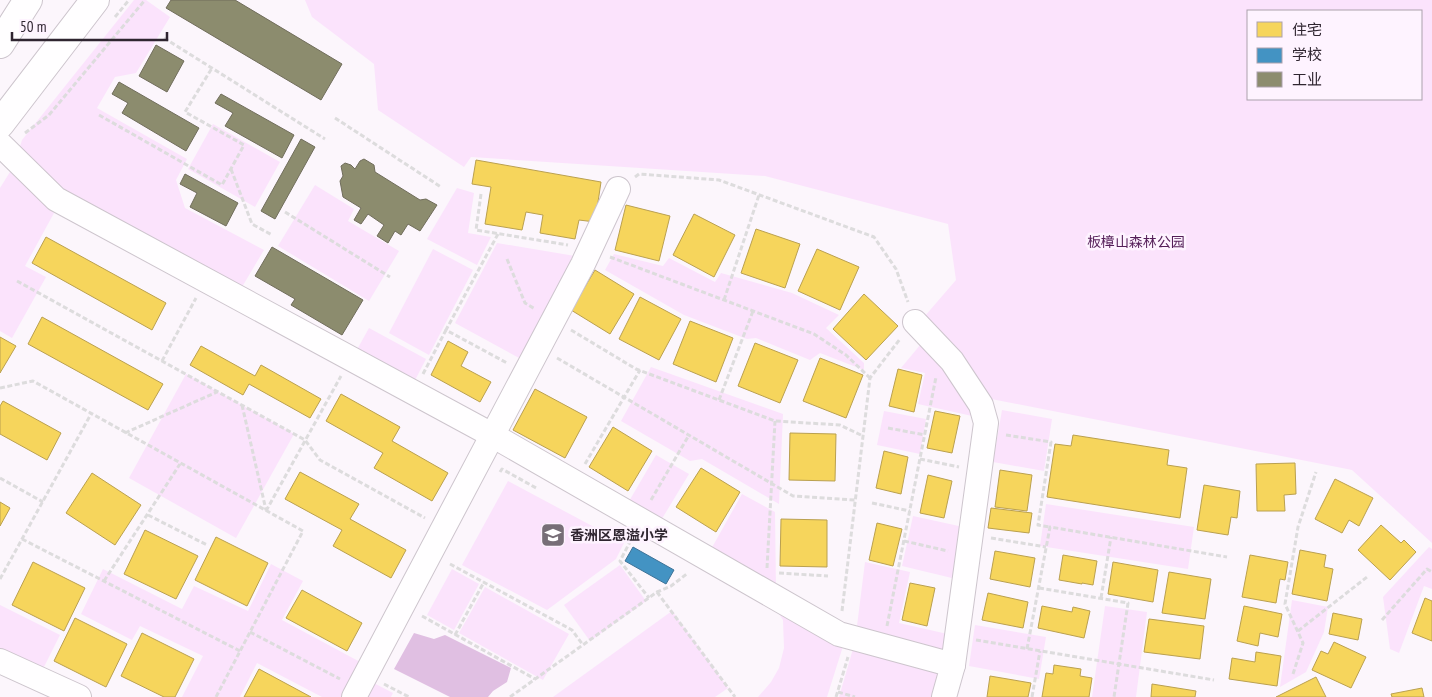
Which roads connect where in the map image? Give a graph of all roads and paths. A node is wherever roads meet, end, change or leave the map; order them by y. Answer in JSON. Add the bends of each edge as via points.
{"nodes":[{"id":1,"x":28,"y":0,"type":"edge"},
{"id":2,"x":95,"y":0,"type":"edge"},
{"id":3,"x":145,"y":0,"type":"edge"},
{"id":4,"x":164,"y":38,"type":"dead end"},
{"id":5,"x":0,"y":44,"type":"edge"},
{"id":6,"x":212,"y":68,"type":"junction"},
{"id":7,"x":99,"y":115,"type":"dead end"},
{"id":8,"x":335,"y":118,"type":"dead end"},
{"id":9,"x":1,"y":139,"type":"edge"},
{"id":10,"x":326,"y":139,"type":"dead end"},
{"id":11,"x":231,"y":168,"type":"junction"},
{"id":12,"x":442,"y":187,"type":"dead end"},
{"id":13,"x":618,"y":189,"type":"joint"},
{"id":14,"x":481,"y":194,"type":"dead end"},
{"id":15,"x":759,"y":195,"type":"junction"},
{"id":16,"x":285,"y":212,"type":"dead end"},
{"id":17,"x":498,"y":234,"type":"junction"},
{"id":18,"x":272,"y":235,"type":"dead end"},
{"id":19,"x":590,"y":249,"type":"junction"},
{"id":20,"x":506,"y":259,"type":"dead end"},
{"id":21,"x":390,"y":277,"type":"dead end"},
{"id":22,"x":206,"y":280,"type":"junction"},
{"id":23,"x":17,"y":281,"type":"dead end"},
{"id":24,"x":724,"y":300,"type":"junction"},
{"id":25,"x":754,"y":311,"type":"junction"},
{"id":26,"x":554,"y":320,"type":"junction"},
{"id":27,"x":916,"y":322,"type":"junction"},
{"id":28,"x":446,"y":330,"type":"junction"},
{"id":29,"x":539,"y":348,"type":"junction"},
{"id":30,"x":941,"y":350,"type":"junction"},
{"id":31,"x":351,"y":358,"type":"junction"},
{"id":32,"x":162,"y":361,"type":"junction"},
{"id":33,"x":640,"y":370,"type":"junction"},
{"id":34,"x":525,"y":373,"type":"junction"},
{"id":35,"x":870,"y":378,"type":"junction"},
{"id":36,"x":0,"y":388,"type":"edge"},
{"id":37,"x":217,"y":392,"type":"junction"},
{"id":38,"x":413,"y":392,"type":"junction"},
{"id":39,"x":624,"y":397,"type":"junction"},
{"id":40,"x":719,"y":400,"type":"junction"},
{"id":41,"x":242,"y":405,"type":"junction"},
{"id":42,"x":90,"y":414,"type":"junction"},
{"id":43,"x":776,"y":421,"type":"junction"},
{"id":44,"x":888,"y":428,"type":"dead end"},
{"id":45,"x":125,"y":433,"type":"junction"},
{"id":46,"x":492,"y":434,"type":"junction"},
{"id":47,"x":689,"y":435,"type":"junction"},
{"id":48,"x":925,"y":435,"type":"junction"},
{"id":49,"x":1005,"y":435,"type":"dead end"},
{"id":50,"x":863,"y":436,"type":"junction"},
{"id":51,"x":305,"y":440,"type":"junction"},
{"id":52,"x":920,"y":459,"type":"junction"},
{"id":53,"x":180,"y":464,"type":"junction"},
{"id":54,"x":979,"y":472,"type":"junction"},
{"id":55,"x":1316,"y":472,"type":"dead end"},
{"id":56,"x":0,"y":478,"type":"edge"},
{"id":57,"x":497,"y":478,"type":"dead end"},
{"id":58,"x":575,"y":482,"type":"junction"},
{"id":59,"x":772,"y":484,"type":"junction"},
{"id":60,"x":545,"y":493,"type":"dead end"},
{"id":61,"x":651,"y":500,"type":"dead end"},
{"id":62,"x":855,"y":500,"type":"junction"},
{"id":63,"x":43,"y":502,"type":"junction"},
{"id":64,"x":872,"y":503,"type":"dead end"},
{"id":65,"x":266,"y":511,"type":"junction"},
{"id":66,"x":910,"y":511,"type":"junction"},
{"id":67,"x":148,"y":515,"type":"junction"},
{"id":68,"x":1050,"y":527,"type":"junction"},
{"id":69,"x":443,"y":528,"type":"junction"},
{"id":70,"x":623,"y":536,"type":"dead end"},
{"id":71,"x":988,"y":537,"type":"dead end"},
{"id":72,"x":1111,"y":537,"type":"junction"},
{"id":73,"x":22,"y":539,"type":"junction"},
{"id":74,"x":904,"y":541,"type":"junction"},
{"id":75,"x":207,"y":545,"type":"dead end"},
{"id":76,"x":1046,"y":547,"type":"junction"},
{"id":77,"x":968,"y":556,"type":"junction"},
{"id":78,"x":1227,"y":557,"type":"dead end"},
{"id":79,"x":450,"y":564,"type":"dead end"},
{"id":80,"x":680,"y":568,"type":"dead end"},
{"id":81,"x":767,"y":572,"type":"dead end"},
{"id":82,"x":1432,"y":572,"type":"edge"},
{"id":83,"x":776,"y":573,"type":"dead end"},
{"id":84,"x":828,"y":576,"type":"dead end"},
{"id":85,"x":1367,"y":577,"type":"dead end"},
{"id":86,"x":0,"y":578,"type":"edge"},
{"id":87,"x":104,"y":582,"type":"junction"},
{"id":88,"x":484,"y":582,"type":"junction"},
{"id":89,"x":1039,"y":588,"type":"junction"},
{"id":90,"x":657,"y":592,"type":"junction"},
{"id":91,"x":649,"y":598,"type":"junction"},
{"id":92,"x":1101,"y":598,"type":"junction"},
{"id":93,"x":427,"y":608,"type":"dead end"},
{"id":94,"x":422,"y":616,"type":"junction"},
{"id":95,"x":1382,"y":620,"type":"dead end"},
{"id":96,"x":420,"y":621,"type":"dead end"},
{"id":97,"x":1298,"y":631,"type":"junction"},
{"id":98,"x":250,"y":632,"type":"junction"},
{"id":99,"x":455,"y":635,"type":"junction"},
{"id":100,"x":846,"y":636,"type":"junction"},
{"id":101,"x":976,"y":640,"type":"dead end"},
{"id":102,"x":583,"y":645,"type":"junction"},
{"id":103,"x":883,"y":646,"type":"junction"},
{"id":104,"x":1028,"y":649,"type":"junction"},
{"id":105,"x":240,"y":651,"type":"junction"},
{"id":106,"x":1040,"y":651,"type":"junction"},
{"id":107,"x":0,"y":661,"type":"edge"},
{"id":108,"x":1119,"y":664,"type":"junction"},
{"id":109,"x":953,"y":665,"type":"junction"},
{"id":110,"x":1293,"y":674,"type":"dead end"},
{"id":111,"x":536,"y":679,"type":"junction"},
{"id":112,"x":1214,"y":680,"type":"dead end"},
{"id":113,"x":359,"y":687,"type":"edge"},
{"id":114,"x":838,"y":692,"type":"junction"},
{"id":115,"x":79,"y":697,"type":"edge"},
{"id":116,"x":216,"y":697,"type":"edge"},
{"id":117,"x":410,"y":697,"type":"edge"},
{"id":118,"x":510,"y":697,"type":"edge"},
{"id":119,"x":735,"y":697,"type":"edge"},
{"id":120,"x":836,"y":697,"type":"edge"},
{"id":121,"x":855,"y":697,"type":"edge"},
{"id":122,"x":944,"y":697,"type":"edge"},
{"id":123,"x":1032,"y":697,"type":"edge"},
{"id":124,"x":1114,"y":697,"type":"edge"}],
"edges":[{"from":1,"to":5,"type":"main road"},
{"from":2,"to":9,"type":"main road"},
{"from":3,"to":9,"type":"path","via":[[49,115]]},
{"from":4,"to":6,"type":"path"},
{"from":6,"to":10,"type":"path"},
{"from":6,"to":11,"type":"path","via":[[185,112],[244,145]]},
{"from":7,"to":11,"type":"path","via":[[222,184]]},
{"from":8,"to":12,"type":"path"},
{"from":9,"to":22,"type":"street","via":[[56,199]]},
{"from":11,"to":18,"type":"path","via":[[252,224]]},
{"from":13,"to":15,"type":"path","via":[[639,174],[719,180]]},
{"from":13,"to":19,"type":"street"},
{"from":14,"to":17,"type":"path","via":[[476,230]]},
{"from":15,"to":24,"type":"path"},
{"from":15,"to":27,"type":"path","via":[[874,237],[896,270]]},
{"from":16,"to":21,"type":"path"},
{"from":17,"to":19,"type":"path"},
{"from":17,"to":28,"type":"path"},
{"from":19,"to":24,"type":"path"},
{"from":19,"to":26,"type":"street"},
{"from":20,"to":26,"type":"path","via":[[525,303]]},
{"from":22,"to":31,"type":"street"},
{"from":22,"to":32,"type":"path"},
{"from":23,"to":32,"type":"path"},
{"from":24,"to":25,"type":"path"},
{"from":25,"to":35,"type":"path","via":[[814,334],[846,355]]},
{"from":25,"to":40,"type":"path"},
{"from":26,"to":29,"type":"street"},
{"from":26,"to":33,"type":"path"},
{"from":27,"to":30,"type":"street"},
{"from":27,"to":35,"type":"path"},
{"from":28,"to":34,"type":"path"},
{"from":28,"to":38,"type":"path"},
{"from":29,"to":34,"type":"street"},
{"from":29,"to":39,"type":"path"},
{"from":30,"to":48,"type":"path"},
{"from":30,"to":54,"type":"street","via":[[981,405],[986,423]]},
{"from":31,"to":38,"type":"street"},
{"from":31,"to":51,"type":"path"},
{"from":32,"to":37,"type":"path"},
{"from":33,"to":39,"type":"path"},
{"from":33,"to":40,"type":"path"},
{"from":34,"to":46,"type":"street"},
{"from":35,"to":50,"type":"path"},
{"from":36,"to":42,"type":"path","via":[[33,382]]},
{"from":37,"to":41,"type":"path"},
{"from":37,"to":45,"type":"path"},
{"from":38,"to":46,"type":"street"},
{"from":39,"to":47,"type":"path"},
{"from":39,"to":58,"type":"path"},
{"from":40,"to":43,"type":"path"},
{"from":41,"to":51,"type":"path"},
{"from":41,"to":65,"type":"path"},
{"from":42,"to":45,"type":"path"},
{"from":42,"to":63,"type":"path"},
{"from":43,"to":50,"type":"path","via":[[840,425]]},
{"from":43,"to":59,"type":"path"},
{"from":44,"to":48,"type":"path"},
{"from":45,"to":53,"type":"path"},
{"from":46,"to":58,"type":"street"},
{"from":46,"to":69,"type":"street"},
{"from":47,"to":59,"type":"path"},
{"from":47,"to":61,"type":"path"},
{"from":48,"to":52,"type":"path"},
{"from":49,"to":68,"type":"path","via":[[1051,442],[1038,525]]},
{"from":50,"to":62,"type":"path"},
{"from":51,"to":65,"type":"path"},
{"from":51,"to":69,"type":"path","via":[[320,460]]},
{"from":52,"to":54,"type":"path"},
{"from":52,"to":66,"type":"path"},
{"from":53,"to":65,"type":"path"},
{"from":53,"to":67,"type":"path"},
{"from":54,"to":77,"type":"street"},
{"from":55,"to":97,"type":"path","via":[[1298,527],[1285,604]]},
{"from":56,"to":63,"type":"path"},
{"from":57,"to":60,"type":"path","via":[[502,470]]},
{"from":58,"to":100,"type":"street"},
{"from":59,"to":62,"type":"path","via":[[793,496]]},
{"from":59,"to":81,"type":"path"},
{"from":62,"to":100,"type":"path"},
{"from":63,"to":73,"type":"path"},
{"from":64,"to":66,"type":"path"},
{"from":65,"to":98,"type":"path","via":[[303,531]]},
{"from":66,"to":74,"type":"path"},
{"from":67,"to":75,"type":"path"},
{"from":67,"to":87,"type":"path"},
{"from":68,"to":72,"type":"path"},
{"from":68,"to":76,"type":"path"},
{"from":69,"to":113,"type":"street"},
{"from":70,"to":91,"type":"path","via":[[632,540],[620,560]]},
{"from":71,"to":76,"type":"path"},
{"from":72,"to":78,"type":"path"},
{"from":72,"to":92,"type":"path"},
{"from":73,"to":86,"type":"path"},
{"from":73,"to":87,"type":"path"},
{"from":74,"to":77,"type":"path"},
{"from":74,"to":103,"type":"path"},
{"from":76,"to":89,"type":"path"},
{"from":77,"to":109,"type":"street"},
{"from":79,"to":88,"type":"path"},
{"from":80,"to":90,"type":"path","via":[[689,572]]},
{"from":82,"to":95,"type":"path","via":[[1427,570]]},
{"from":83,"to":84,"type":"path"},
{"from":85,"to":97,"type":"path"},
{"from":87,"to":105,"type":"path"},
{"from":88,"to":99,"type":"path"},
{"from":88,"to":102,"type":"path","via":[[572,630]]},
{"from":89,"to":92,"type":"path"},
{"from":89,"to":104,"type":"path"},
{"from":90,"to":91,"type":"path"},
{"from":90,"to":119,"type":"path"},
{"from":91,"to":102,"type":"path"},
{"from":92,"to":108,"type":"path","via":[[1128,603]]},
{"from":93,"to":94,"type":"path"},
{"from":94,"to":96,"type":"path"},
{"from":94,"to":99,"type":"path"},
{"from":97,"to":110,"type":"path","via":[[1303,643]]},
{"from":98,"to":105,"type":"path"},
{"from":98,"to":113,"type":"path"},
{"from":99,"to":111,"type":"path"},
{"from":100,"to":103,"type":"street"},
{"from":100,"to":114,"type":"path"},
{"from":101,"to":104,"type":"path"},
{"from":102,"to":111,"type":"path"},
{"from":103,"to":109,"type":"street"},
{"from":104,"to":106,"type":"path"},
{"from":105,"to":116,"type":"path"},
{"from":106,"to":108,"type":"path"},
{"from":106,"to":123,"type":"path"},
{"from":107,"to":115,"type":"street"},
{"from":108,"to":112,"type":"path"},
{"from":108,"to":124,"type":"path"},
{"from":109,"to":122,"type":"street"},
{"from":111,"to":118,"type":"path"},
{"from":113,"to":117,"type":"path"},
{"from":114,"to":120,"type":"path"},
{"from":114,"to":121,"type":"path"}]}
